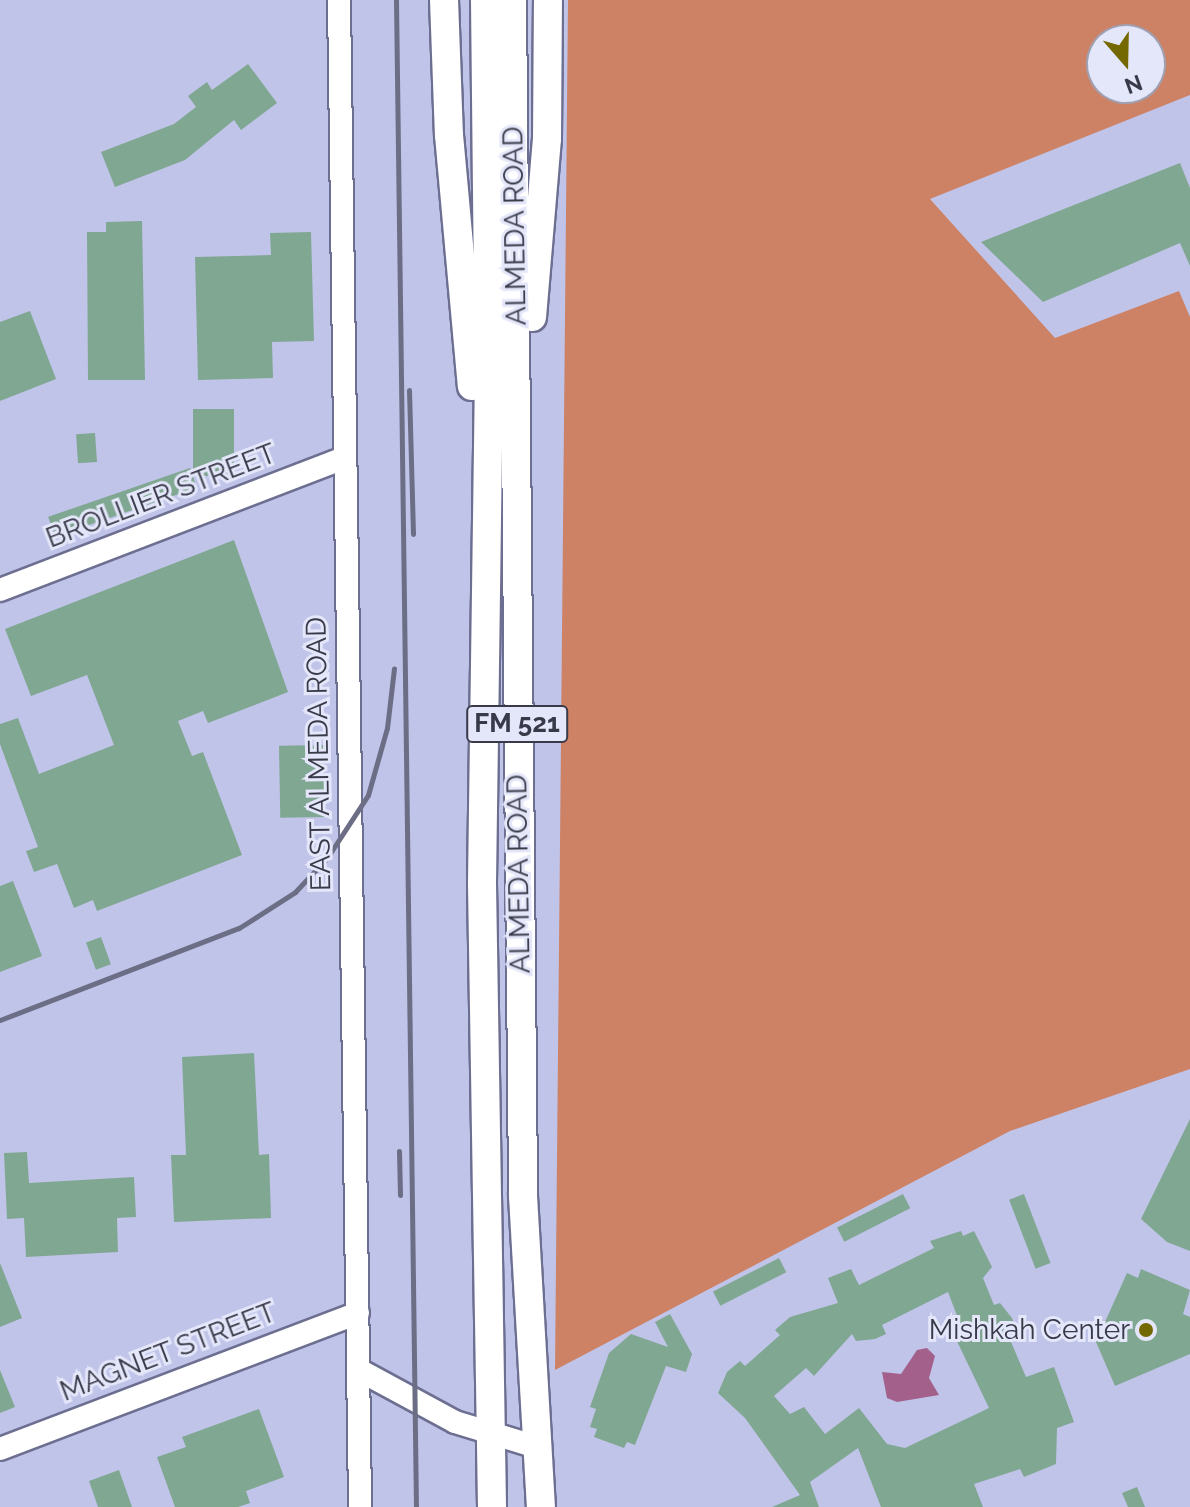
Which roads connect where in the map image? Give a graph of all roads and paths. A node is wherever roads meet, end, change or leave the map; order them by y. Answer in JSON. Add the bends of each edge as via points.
{"nodes":[{"id":1,"x":339,"y":0,"type":"edge"},
{"id":2,"x":444,"y":0,"type":"edge"},
{"id":3,"x":485,"y":0,"type":"edge"},
{"id":4,"x":512,"y":0,"type":"edge"},
{"id":5,"x":548,"y":0,"type":"edge"},
{"id":6,"x":343,"y":458,"type":"junction"},
{"id":7,"x":518,"y":465,"type":"junction"},
{"id":8,"x":486,"y":530,"type":"junction"},
{"id":9,"x":0,"y":590,"type":"edge"},
{"id":10,"x":358,"y":1313,"type":"junction"},
{"id":11,"x":359,"y":1370,"type":"junction"},
{"id":12,"x":492,"y":1433,"type":"junction"},
{"id":13,"x":537,"y":1447,"type":"junction"},
{"id":14,"x":0,"y":1449,"type":"edge"},
{"id":15,"x":360,"y":1507,"type":"edge"},
{"id":16,"x":492,"y":1507,"type":"edge"},
{"id":17,"x":541,"y":1507,"type":"edge"}],
"edges":[{"from":1,"to":6,"type":"street","name":"EAST ALMEDA ROAD"},
{"from":2,"to":8,"type":"main road","via":[[449,135]]},
{"from":3,"to":8,"type":"main road","name":"ALMEDA ROAD","number":"FM 521"},
{"from":4,"to":7,"type":"main road","name":"ALMEDA ROAD","number":"FM 521"},
{"from":5,"to":7,"type":"main road","via":[[547,139]]},
{"from":6,"to":9,"type":"street","name":"BROLLIER STREET"},
{"from":6,"to":10,"type":"street","name":"EAST ALMEDA ROAD"},
{"from":7,"to":13,"type":"main road","name":"ALMEDA ROAD","number":"FM 521","via":[[523,1196]]},
{"from":8,"to":12,"type":"main road","name":"ALMEDA ROAD","number":"FM 521","via":[[482,884]]},
{"from":10,"to":11,"type":"street","name":"EAST ALMEDA ROAD"},
{"from":10,"to":14,"type":"street","name":"MAGNET STREET"},
{"from":11,"to":12,"type":"street","via":[[455,1422]]},
{"from":11,"to":15,"type":"street","name":"EAST ALMEDA ROAD"},
{"from":12,"to":13,"type":"street"},
{"from":12,"to":16,"type":"main road","name":"ALMEDA ROAD","number":"FM 521"},
{"from":13,"to":17,"type":"main road","name":"ALMEDA ROAD","number":"FM 521"}]}
